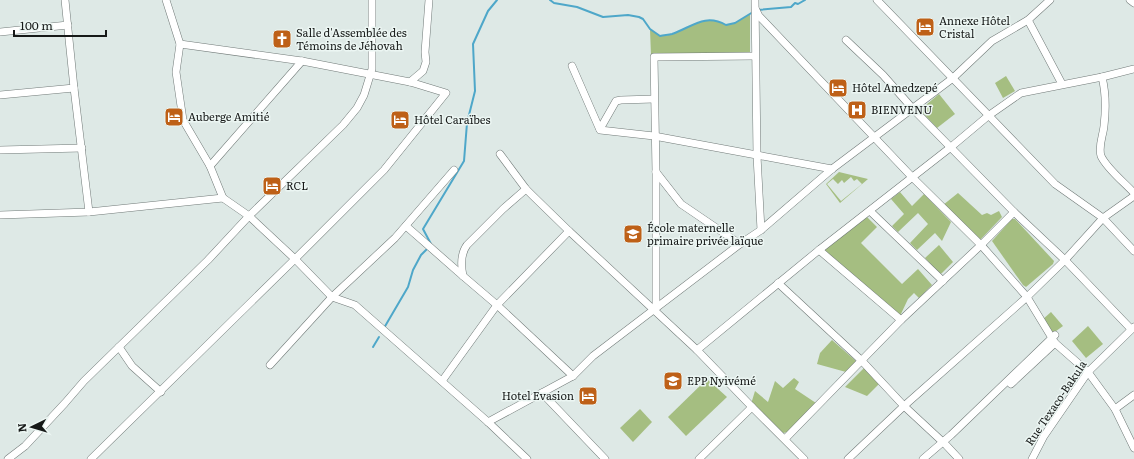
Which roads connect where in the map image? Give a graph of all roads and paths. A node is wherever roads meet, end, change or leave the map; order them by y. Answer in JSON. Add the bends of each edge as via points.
{"nodes":[{"id":1,"x":65,"y":0,"type":"edge"},
{"id":2,"x":166,"y":0,"type":"edge"},
{"id":3,"x":372,"y":0,"type":"edge"},
{"id":4,"x":429,"y":0,"type":"edge"},
{"id":5,"x":755,"y":0,"type":"edge"},
{"id":6,"x":877,"y":0,"type":"edge"},
{"id":7,"x":1050,"y":0,"type":"edge"},
{"id":8,"x":1130,"y":0,"type":"edge"},
{"id":9,"x":1134,"y":4,"type":"edge"},
{"id":10,"x":756,"y":10,"type":"junction"},
{"id":11,"x":1028,"y":20,"type":"junction"},
{"id":12,"x":68,"y":25,"type":"junction"},
{"id":13,"x":0,"y":32,"type":"edge"},
{"id":14,"x":846,"y":40,"type":"dead end"},
{"id":15,"x":180,"y":44,"type":"junction"},
{"id":16,"x":755,"y":56,"type":"junction"},
{"id":17,"x":302,"y":61,"type":"junction"},
{"id":18,"x":572,"y":66,"type":"dead end"},
{"id":19,"x":1134,"y":69,"type":"edge"},
{"id":20,"x":370,"y":74,"type":"junction"},
{"id":21,"x":1102,"y":77,"type":"junction"},
{"id":22,"x":953,"y":78,"type":"junction"},
{"id":23,"x":410,"y":82,"type":"junction"},
{"id":24,"x":1062,"y":84,"type":"junction"},
{"id":25,"x":74,"y":88,"type":"junction"},
{"id":26,"x":0,"y":95,"type":"edge"},
{"id":27,"x":654,"y":99,"type":"junction"},
{"id":28,"x":913,"y":109,"type":"junction"},
{"id":29,"x":988,"y":116,"type":"junction"},
{"id":30,"x":600,"y":129,"type":"junction"},
{"id":31,"x":654,"y":136,"type":"junction"},
{"id":32,"x":875,"y":138,"type":"junction"},
{"id":33,"x":951,"y":147,"type":"junction"},
{"id":34,"x":82,"y":148,"type":"junction"},
{"id":35,"x":0,"y":150,"type":"edge"},
{"id":36,"x":500,"y":154,"type":"dead end"},
{"id":37,"x":757,"y":156,"type":"junction"},
{"id":38,"x":210,"y":166,"type":"junction"},
{"id":39,"x":832,"y":169,"type":"junction"},
{"id":40,"x":454,"y":170,"type":"dead end"},
{"id":41,"x":656,"y":172,"type":"junction"},
{"id":42,"x":912,"y":177,"type":"junction"},
{"id":43,"x":526,"y":189,"type":"junction"},
{"id":44,"x":1134,"y":194,"type":"edge"},
{"id":45,"x":223,"y":198,"type":"junction"},
{"id":46,"x":89,"y":212,"type":"junction"},
{"id":47,"x":870,"y":212,"type":"junction"},
{"id":48,"x":1014,"y":212,"type":"junction"},
{"id":49,"x":0,"y":215,"type":"edge"},
{"id":50,"x":249,"y":216,"type":"junction"},
{"id":51,"x":1103,"y":218,"type":"junction"},
{"id":52,"x":406,"y":226,"type":"junction"},
{"id":53,"x":761,"y":230,"type":"junction"},
{"id":54,"x":569,"y":231,"type":"junction"},
{"id":55,"x":740,"y":244,"type":"junction"},
{"id":56,"x":981,"y":245,"type":"junction"},
{"id":57,"x":819,"y":250,"type":"junction"},
{"id":58,"x":1134,"y":251,"type":"edge"},
{"id":59,"x":296,"y":259,"type":"junction"},
{"id":60,"x":1065,"y":260,"type":"junction"},
{"id":61,"x":463,"y":276,"type":"junction"},
{"id":62,"x":943,"y":281,"type":"junction"},
{"id":63,"x":778,"y":282,"type":"junction"},
{"id":64,"x":332,"y":297,"type":"junction"},
{"id":65,"x":1027,"y":297,"type":"junction"},
{"id":66,"x":497,"y":304,"type":"junction"},
{"id":67,"x":655,"y":309,"type":"junction"},
{"id":68,"x":901,"y":320,"type":"junction"},
{"id":69,"x":1132,"y":328,"type":"edge"},
{"id":70,"x":1055,"y":339,"type":"junction"},
{"id":71,"x":119,"y":347,"type":"junction"},
{"id":72,"x":697,"y":350,"type":"junction"},
{"id":73,"x":862,"y":361,"type":"junction"},
{"id":74,"x":270,"y":365,"type":"dead end"},
{"id":75,"x":1088,"y":372,"type":"junction"},
{"id":76,"x":573,"y":376,"type":"junction"},
{"id":77,"x":442,"y":381,"type":"junction"},
{"id":78,"x":161,"y":392,"type":"junction"},
{"id":79,"x":542,"y":393,"type":"junction"},
{"id":80,"x":1134,"y":395,"type":"edge"},
{"id":81,"x":904,"y":406,"type":"junction"},
{"id":82,"x":752,"y":407,"type":"junction"},
{"id":83,"x":1115,"y":409,"type":"junction"},
{"id":84,"x":488,"y":422,"type":"junction"},
{"id":85,"x":785,"y":439,"type":"junction"},
{"id":86,"x":946,"y":445,"type":"junction"},
{"id":87,"x":1134,"y":448,"type":"edge"},
{"id":88,"x":799,"y":457,"type":"edge"},
{"id":89,"x":8,"y":459,"type":"edge"},
{"id":90,"x":91,"y":459,"type":"edge"},
{"id":91,"x":527,"y":459,"type":"edge"},
{"id":92,"x":605,"y":459,"type":"edge"},
{"id":93,"x":699,"y":459,"type":"edge"},
{"id":94,"x":848,"y":459,"type":"edge"},
{"id":95,"x":922,"y":459,"type":"edge"},
{"id":96,"x":930,"y":459,"type":"edge"},
{"id":97,"x":959,"y":459,"type":"edge"},
{"id":98,"x":1032,"y":459,"type":"edge"}],
"edges":[{"from":1,"to":12,"type":"street"},
{"from":2,"to":15,"type":"street"},
{"from":3,"to":20,"type":"street"},
{"from":4,"to":23,"type":"street","via":[[426,62],[423,71]]},
{"from":5,"to":10,"type":"street"},
{"from":6,"to":22,"type":"street"},
{"from":7,"to":11,"type":"street"},
{"from":8,"to":9,"type":"street"},
{"from":10,"to":16,"type":"street"},
{"from":10,"to":32,"type":"street"},
{"from":11,"to":22,"type":"street","via":[[992,41]]},
{"from":11,"to":24,"type":"street"},
{"from":12,"to":13,"type":"street"},
{"from":12,"to":25,"type":"street"},
{"from":14,"to":28,"type":"street","via":[[883,75]]},
{"from":15,"to":17,"type":"street"},
{"from":15,"to":38,"type":"street","via":[[176,72],[183,120]]},
{"from":16,"to":27,"type":"street","via":[[654,57]]},
{"from":16,"to":37,"type":"street"},
{"from":17,"to":20,"type":"street"},
{"from":17,"to":38,"type":"street"},
{"from":18,"to":30,"type":"street"},
{"from":19,"to":21,"type":"street"},
{"from":20,"to":23,"type":"street"},
{"from":20,"to":50,"type":"street","via":[[361,101],[343,125]]},
{"from":21,"to":24,"type":"street"},
{"from":21,"to":44,"type":"street","via":[[1105,98],[1100,151],[1105,163]]},
{"from":22,"to":28,"type":"street"},
{"from":22,"to":29,"type":"street"},
{"from":23,"to":59,"type":"street","via":[[446,93],[384,170]]},
{"from":24,"to":29,"type":"street","via":[[1021,93]]},
{"from":25,"to":26,"type":"street"},
{"from":25,"to":34,"type":"street"},
{"from":27,"to":30,"type":"street","via":[[616,101]]},
{"from":27,"to":31,"type":"street"},
{"from":28,"to":32,"type":"street"},
{"from":28,"to":33,"type":"street"},
{"from":29,"to":33,"type":"street"},
{"from":29,"to":51,"type":"street","via":[[1055,184]]},
{"from":30,"to":31,"type":"street"},
{"from":31,"to":37,"type":"street"},
{"from":31,"to":41,"type":"street"},
{"from":32,"to":39,"type":"street"},
{"from":32,"to":42,"type":"street"},
{"from":33,"to":42,"type":"street"},
{"from":33,"to":48,"type":"street"},
{"from":34,"to":35,"type":"street"},
{"from":34,"to":46,"type":"street"},
{"from":36,"to":43,"type":"street"},
{"from":37,"to":39,"type":"street"},
{"from":37,"to":53,"type":"street"},
{"from":38,"to":45,"type":"street"},
{"from":39,"to":53,"type":"street"},
{"from":40,"to":52,"type":"street"},
{"from":41,"to":55,"type":"street","via":[[682,204]]},
{"from":41,"to":67,"type":"street"},
{"from":42,"to":47,"type":"street"},
{"from":42,"to":56,"type":"street"},
{"from":43,"to":54,"type":"street"},
{"from":43,"to":61,"type":"street","via":[[466,245],[462,263]]},
{"from":44,"to":51,"type":"street"},
{"from":45,"to":46,"type":"street"},
{"from":45,"to":50,"type":"street"},
{"from":46,"to":49,"type":"street"},
{"from":47,"to":57,"type":"street"},
{"from":47,"to":62,"type":"street"},
{"from":48,"to":56,"type":"street"},
{"from":48,"to":60,"type":"street"},
{"from":50,"to":59,"type":"street"},
{"from":50,"to":71,"type":"street"},
{"from":51,"to":58,"type":"street"},
{"from":51,"to":60,"type":"street"},
{"from":52,"to":61,"type":"street"},
{"from":52,"to":64,"type":"street"},
{"from":53,"to":55,"type":"street"},
{"from":54,"to":66,"type":"street"},
{"from":54,"to":67,"type":"street"},
{"from":55,"to":67,"type":"street"},
{"from":56,"to":62,"type":"street"},
{"from":56,"to":65,"type":"street"},
{"from":57,"to":63,"type":"street"},
{"from":57,"to":68,"type":"street"},
{"from":59,"to":64,"type":"street"},
{"from":59,"to":78,"type":"street"},
{"from":60,"to":65,"type":"street"},
{"from":60,"to":69,"type":"street"},
{"from":61,"to":66,"type":"street"},
{"from":62,"to":68,"type":"street"},
{"from":63,"to":72,"type":"street"},
{"from":63,"to":73,"type":"street"},
{"from":64,"to":74,"type":"street"},
{"from":64,"to":77,"type":"street","via":[[355,305]]},
{"from":65,"to":70,"type":"street"},
{"from":65,"to":81,"type":"street"},
{"from":66,"to":76,"type":"street"},
{"from":66,"to":77,"type":"street"},
{"from":67,"to":72,"type":"street"},
{"from":67,"to":76,"type":"street","via":[[593,356]]},
{"from":68,"to":73,"type":"street"},
{"from":69,"to":75,"type":"street","name":"Rue Texaco-Bakula"},
{"from":70,"to":75,"type":"street"},
{"from":70,"to":86,"type":"street"},
{"from":70,"to":95,"type":"street"},
{"from":71,"to":78,"type":"street","via":[[132,366]]},
{"from":71,"to":89,"type":"street","via":[[25,446]]},
{"from":72,"to":82,"type":"street"},
{"from":73,"to":81,"type":"street"},
{"from":73,"to":85,"type":"street"},
{"from":75,"to":83,"type":"street"},
{"from":75,"to":98,"type":"street","name":"Rue Texaco-Bakula","via":[[1044,436]]},
{"from":76,"to":79,"type":"street"},
{"from":77,"to":84,"type":"street"},
{"from":78,"to":90,"type":"street"},
{"from":79,"to":84,"type":"street"},
{"from":79,"to":92,"type":"street"},
{"from":80,"to":83,"type":"street"},
{"from":81,"to":86,"type":"street"},
{"from":81,"to":94,"type":"street"},
{"from":82,"to":85,"type":"street"},
{"from":82,"to":93,"type":"street"},
{"from":83,"to":87,"type":"street"},
{"from":84,"to":91,"type":"street"},
{"from":85,"to":88,"type":"street"},
{"from":86,"to":96,"type":"street"},
{"from":86,"to":97,"type":"street"}]}
